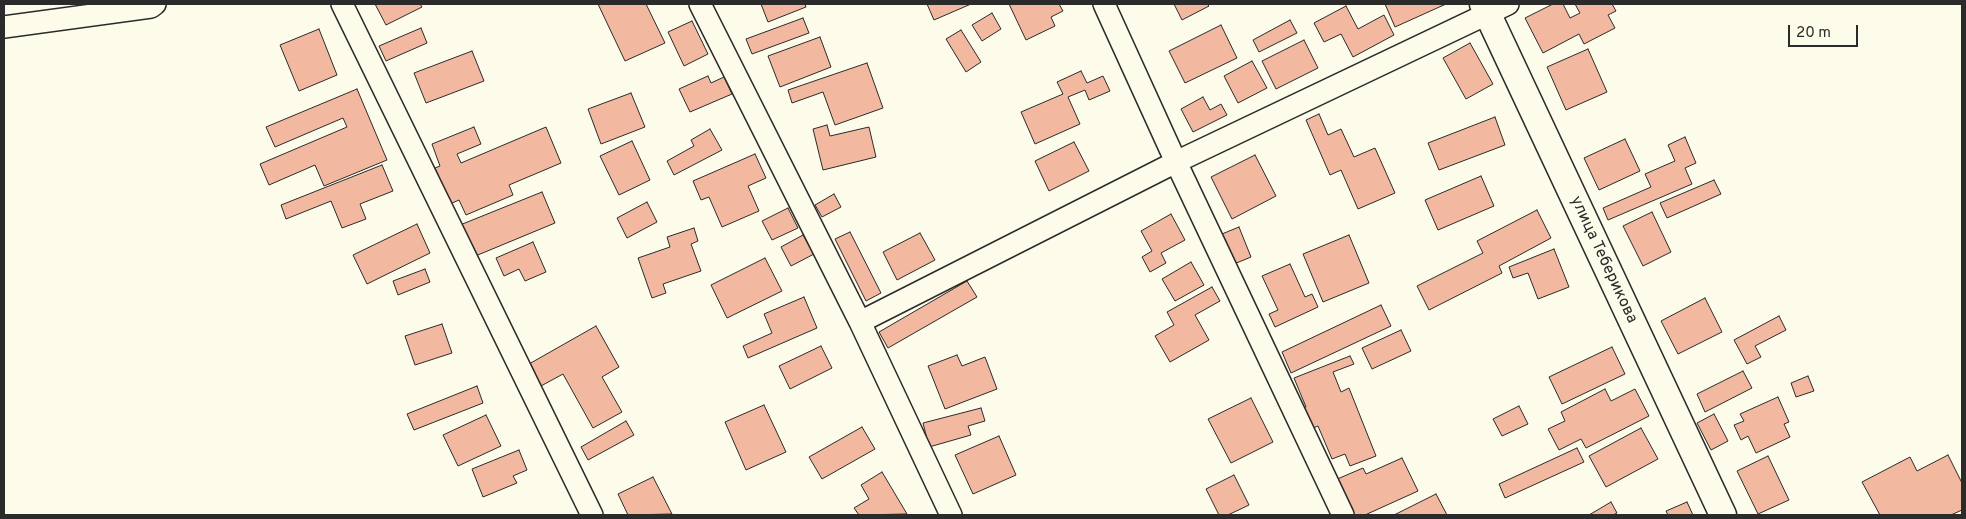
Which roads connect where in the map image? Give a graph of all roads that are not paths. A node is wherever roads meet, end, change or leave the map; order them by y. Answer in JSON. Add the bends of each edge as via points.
{"nodes":[{"id":1,"x":155,"y":4,"type":"edge"},
{"id":2,"x":342,"y":4,"type":"edge"},
{"id":3,"x":700,"y":4,"type":"edge"},
{"id":4,"x":1104,"y":4,"type":"edge"},
{"id":5,"x":1493,"y":7,"type":"edge"},
{"id":6,"x":4,"y":27,"type":"edge"},
{"id":7,"x":1176,"y":162,"type":"junction"},
{"id":8,"x":860,"y":322,"type":"junction"},
{"id":9,"x":592,"y":515,"type":"edge"},
{"id":10,"x":951,"y":515,"type":"edge"},
{"id":11,"x":1343,"y":515,"type":"edge"},
{"id":12,"x":1723,"y":515,"type":"edge"}],
"edges":[{"from":1,"to":6,"type":"street"},
{"from":2,"to":9,"type":"street"},
{"from":3,"to":8,"type":"street"},
{"from":4,"to":7,"type":"street"},
{"from":5,"to":7,"type":"street"},
{"from":5,"to":12,"type":"street","name":"улица Теберикова"},
{"from":7,"to":8,"type":"street"},
{"from":7,"to":11,"type":"street"},
{"from":8,"to":10,"type":"street"}]}
